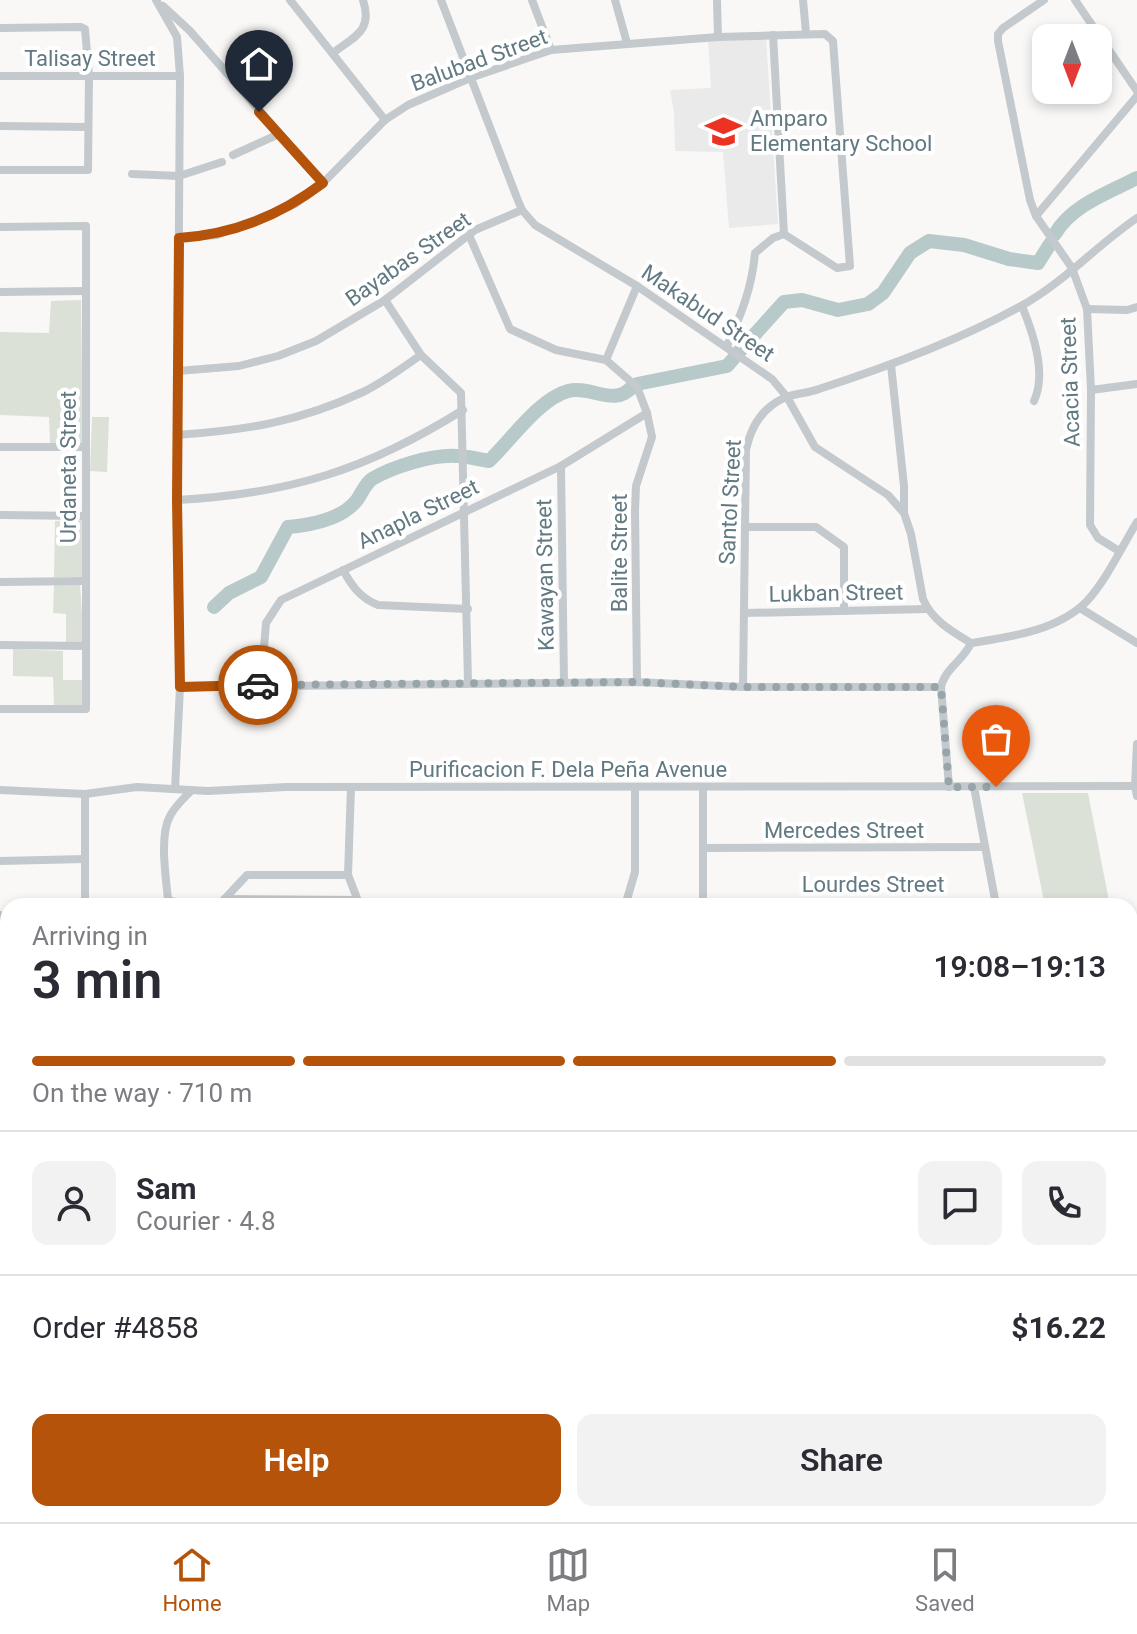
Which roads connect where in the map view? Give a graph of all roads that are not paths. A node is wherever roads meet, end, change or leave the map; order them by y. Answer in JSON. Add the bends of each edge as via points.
{"nodes":[{"id":1,"x":156,"y":0,"type":"edge"},
{"id":2,"x":290,"y":0,"type":"edge"},
{"id":3,"x":363,"y":0,"type":"edge"},
{"id":4,"x":441,"y":0,"type":"edge"},
{"id":5,"x":532,"y":0,"type":"edge"},
{"id":6,"x":615,"y":0,"type":"edge"},
{"id":7,"x":717,"y":0,"type":"edge"},
{"id":8,"x":803,"y":0,"type":"edge"},
{"id":9,"x":1044,"y":0,"type":"edge"},
{"id":10,"x":1075,"y":0,"type":"edge"},
{"id":11,"x":0,"y":28,"type":"edge"},
{"id":12,"x":806,"y":33,"type":"junction"},
{"id":13,"x":773,"y":35,"type":"junction"},
{"id":14,"x":718,"y":37,"type":"junction"},
{"id":15,"x":627,"y":43,"type":"junction"},
{"id":16,"x":551,"y":50,"type":"junction"},
{"id":17,"x":333,"y":53,"type":"junction"},
{"id":18,"x":0,"y":76,"type":"edge"},
{"id":19,"x":89,"y":76,"type":"junction"},
{"id":20,"x":180,"y":76,"type":"junction"},
{"id":21,"x":470,"y":78,"type":"junction"},
{"id":22,"x":1137,"y":94,"type":"edge"},
{"id":23,"x":385,"y":120,"type":"junction"},
{"id":24,"x":0,"y":126,"type":"edge"},
{"id":25,"x":88,"y":127,"type":"junction"},
{"id":26,"x":279,"y":134,"type":"junction"},
{"id":27,"x":233,"y":155,"type":"dead end"},
{"id":28,"x":222,"y":162,"type":"dead end"},
{"id":29,"x":0,"y":170,"type":"edge"},
{"id":30,"x":132,"y":174,"type":"dead end"},
{"id":31,"x":179,"y":176,"type":"junction"},
{"id":32,"x":323,"y":183,"type":"junction"},
{"id":33,"x":522,"y":210,"type":"junction"},
{"id":34,"x":1036,"y":216,"type":"junction"},
{"id":35,"x":1137,"y":218,"type":"edge"},
{"id":36,"x":0,"y":227,"type":"edge"},
{"id":37,"x":784,"y":234,"type":"junction"},
{"id":38,"x":469,"y":235,"type":"junction"},
{"id":39,"x":179,"y":238,"type":"junction"},
{"id":40,"x":1072,"y":268,"type":"junction"},
{"id":41,"x":637,"y":286,"type":"junction"},
{"id":42,"x":86,"y":291,"type":"junction"},
{"id":43,"x":0,"y":292,"type":"edge"},
{"id":44,"x":385,"y":300,"type":"junction"},
{"id":45,"x":1022,"y":306,"type":"junction"},
{"id":46,"x":1137,"y":307,"type":"edge"},
{"id":47,"x":1087,"y":309,"type":"junction"},
{"id":48,"x":727,"y":346,"type":"junction"},
{"id":49,"x":421,"y":355,"type":"junction"},
{"id":50,"x":606,"y":360,"type":"junction"},
{"id":51,"x":891,"y":365,"type":"junction"},
{"id":52,"x":178,"y":371,"type":"junction"},
{"id":53,"x":1137,"y":384,"type":"edge"},
{"id":54,"x":1091,"y":390,"type":"junction"},
{"id":55,"x":787,"y":397,"type":"junction"},
{"id":56,"x":1034,"y":401,"type":"dead end"},
{"id":57,"x":463,"y":410,"type":"junction"},
{"id":58,"x":647,"y":413,"type":"junction"},
{"id":59,"x":177,"y":435,"type":"junction"},
{"id":60,"x":0,"y":447,"type":"edge"},
{"id":61,"x":86,"y":447,"type":"junction"},
{"id":62,"x":561,"y":466,"type":"junction"},
{"id":63,"x":177,"y":500,"type":"junction"},
{"id":64,"x":465,"y":511,"type":"junction"},
{"id":65,"x":904,"y":513,"type":"junction"},
{"id":66,"x":0,"y":515,"type":"edge"},
{"id":67,"x":86,"y":516,"type":"junction"},
{"id":68,"x":1137,"y":522,"type":"edge"},
{"id":69,"x":745,"y":527,"type":"junction"},
{"id":70,"x":1119,"y":551,"type":"junction"},
{"id":71,"x":343,"y":570,"type":"junction"},
{"id":72,"x":86,"y":581,"type":"junction"},
{"id":73,"x":0,"y":582,"type":"edge"},
{"id":74,"x":1080,"y":608,"type":"junction"},
{"id":75,"x":468,"y":609,"type":"junction"},
{"id":76,"x":927,"y":609,"type":"junction"},
{"id":77,"x":844,"y":611,"type":"junction"},
{"id":78,"x":745,"y":613,"type":"junction"},
{"id":79,"x":971,"y":643,"type":"junction"},
{"id":80,"x":1137,"y":643,"type":"edge"},
{"id":81,"x":0,"y":645,"type":"edge"},
{"id":82,"x":86,"y":646,"type":"junction"},
{"id":83,"x":468,"y":682,"type":"junction"},
{"id":84,"x":637,"y":682,"type":"junction"},
{"id":85,"x":564,"y":683,"type":"junction"},
{"id":86,"x":261,"y":685,"type":"junction"},
{"id":87,"x":180,"y":687,"type":"junction"},
{"id":88,"x":743,"y":687,"type":"junction"},
{"id":89,"x":941,"y":687,"type":"junction"},
{"id":90,"x":0,"y":709,"type":"edge"},
{"id":91,"x":1137,"y":744,"type":"edge"},
{"id":92,"x":351,"y":787,"type":"junction"},
{"id":93,"x":635,"y":787,"type":"junction"},
{"id":94,"x":703,"y":787,"type":"junction"},
{"id":95,"x":949,"y":787,"type":"junction"},
{"id":96,"x":974,"y":787,"type":"junction"},
{"id":97,"x":175,"y":789,"type":"junction"},
{"id":98,"x":1136,"y":789,"type":"edge"},
{"id":99,"x":0,"y":790,"type":"edge"},
{"id":100,"x":191,"y":791,"type":"junction"},
{"id":101,"x":85,"y":794,"type":"junction"},
{"id":102,"x":985,"y":847,"type":"junction"},
{"id":103,"x":703,"y":848,"type":"junction"},
{"id":104,"x":85,"y":859,"type":"junction"},
{"id":105,"x":0,"y":861,"type":"edge"},
{"id":106,"x":348,"y":875,"type":"junction"},
{"id":107,"x":85,"y":898,"type":"edge"},
{"id":108,"x":168,"y":898,"type":"edge"},
{"id":109,"x":225,"y":898,"type":"edge"},
{"id":110,"x":356,"y":898,"type":"edge"},
{"id":111,"x":627,"y":898,"type":"edge"},
{"id":112,"x":703,"y":898,"type":"edge"},
{"id":113,"x":995,"y":898,"type":"edge"}],
"edges":[{"from":1,"to":20,"type":"street","via":[[177,37]]},
{"from":1,"to":26,"type":"street","via":[[190,31]]},
{"from":2,"to":17,"type":"street"},
{"from":3,"to":17,"type":"street","via":[[364,27]]},
{"from":4,"to":21,"type":"street","name":"Makabud Street"},
{"from":5,"to":16,"type":"street"},
{"from":6,"to":15,"type":"street"},
{"from":7,"to":14,"type":"street"},
{"from":8,"to":12,"type":"street"},
{"from":9,"to":34,"type":"street","name":"Acacia Street","via":[[998,34]]},
{"from":10,"to":22,"type":"street"},
{"from":11,"to":19,"type":"street","via":[[85,29]]},
{"from":12,"to":13,"type":"street","name":"Balubad Street"},
{"from":12,"to":37,"type":"street","name":"Balubad Street","via":[[825,34],[833,41],[850,266],[837,268]]},
{"from":13,"to":14,"type":"street","name":"Balubad Street"},
{"from":13,"to":37,"type":"street"},
{"from":14,"to":15,"type":"street","name":"Balubad Street"},
{"from":15,"to":16,"type":"street","name":"Balubad Street"},
{"from":16,"to":21,"type":"street","name":"Balubad Street"},
{"from":17,"to":23,"type":"street"},
{"from":18,"to":19,"type":"street","name":"Talisay Street"},
{"from":19,"to":20,"type":"street","name":"Talisay Street"},
{"from":19,"to":25,"type":"street"},
{"from":20,"to":31,"type":"street"},
{"from":21,"to":23,"type":"street","name":"Balubad Street"},
{"from":21,"to":33,"type":"street","name":"Makabud Street"},
{"from":22,"to":34,"type":"street"},
{"from":23,"to":32,"type":"street","name":"Balubad Street"},
{"from":24,"to":25,"type":"street"},
{"from":25,"to":29,"type":"street","via":[[88,170]]},
{"from":26,"to":27,"type":"street"},
{"from":26,"to":32,"type":"street"},
{"from":28,"to":31,"type":"street"},
{"from":30,"to":31,"type":"street"},
{"from":31,"to":39,"type":"street"},
{"from":32,"to":39,"type":"street","name":"Balubad Street","via":[[295,204],[258,220],[217,235]]},
{"from":33,"to":38,"type":"street","name":"Bayabas Street"},
{"from":33,"to":41,"type":"street","name":"Makabud Street","via":[[535,225]]},
{"from":34,"to":40,"type":"street","name":"Acacia Street"},
{"from":35,"to":40,"type":"street","name":"Santol Street"},
{"from":36,"to":42,"type":"street","name":"Urdaneta Street","via":[[86,226]]},
{"from":37,"to":48,"type":"street","via":[[755,253],[748,300]]},
{"from":38,"to":44,"type":"street","name":"Bayabas Street"},
{"from":38,"to":50,"type":"street","name":"Balite Street","via":[[510,329],[556,350]]},
{"from":39,"to":52,"type":"street"},
{"from":40,"to":45,"type":"street","name":"Santol Street"},
{"from":40,"to":47,"type":"street","name":"Acacia Street"},
{"from":41,"to":48,"type":"street","name":"Makabud Street"},
{"from":41,"to":50,"type":"street"},
{"from":42,"to":43,"type":"street"},
{"from":42,"to":61,"type":"street","name":"Urdaneta Street"},
{"from":44,"to":49,"type":"street"},
{"from":44,"to":52,"type":"street","name":"Bayabas Street","via":[[316,341],[278,356],[239,366]]},
{"from":45,"to":51,"type":"street","name":"Santol Street"},
{"from":45,"to":56,"type":"street","via":[[1038,364],[1040,383]]},
{"from":46,"to":47,"type":"street"},
{"from":47,"to":54,"type":"street","name":"Acacia Street"},
{"from":48,"to":55,"type":"street","name":"Makabud Street","via":[[772,379]]},
{"from":49,"to":57,"type":"street","via":[[461,393]]},
{"from":49,"to":59,"type":"street","via":[[366,390],[306,416],[242,431]]},
{"from":50,"to":58,"type":"street","name":"Balite Street","via":[[637,387]]},
{"from":51,"to":55,"type":"street","name":"Santol Street"},
{"from":51,"to":65,"type":"street"},
{"from":52,"to":59,"type":"street"},
{"from":53,"to":54,"type":"street"},
{"from":54,"to":70,"type":"street","name":"Acacia Street","via":[[1090,525],[1098,538]]},
{"from":55,"to":65,"type":"street","name":"Makabud Street","via":[[815,447],[888,495]]},
{"from":55,"to":69,"type":"street","name":"Santol Street","via":[[768,408],[750,433]]},
{"from":57,"to":63,"type":"street","via":[[420,437],[327,477],[240,495]]},
{"from":57,"to":64,"type":"street"},
{"from":58,"to":62,"type":"street","name":"Anapla Street"},
{"from":58,"to":84,"type":"street","name":"Balite Street","via":[[652,437],[636,486]]},
{"from":59,"to":63,"type":"street"},
{"from":60,"to":61,"type":"street"},
{"from":61,"to":67,"type":"street","name":"Urdaneta Street"},
{"from":62,"to":64,"type":"street","name":"Anapla Street"},
{"from":62,"to":85,"type":"street","name":"Kawayan Street"},
{"from":63,"to":87,"type":"street"},
{"from":64,"to":71,"type":"street","name":"Anapla Street"},
{"from":64,"to":75,"type":"street"},
{"from":65,"to":76,"type":"street"},
{"from":66,"to":67,"type":"street"},
{"from":67,"to":72,"type":"street","name":"Urdaneta Street"},
{"from":68,"to":70,"type":"street"},
{"from":69,"to":77,"type":"street","via":[[816,527],[844,547]]},
{"from":69,"to":78,"type":"street","name":"Santol Street"},
{"from":70,"to":74,"type":"street"},
{"from":71,"to":75,"type":"street","via":[[354,589],[378,605]]},
{"from":71,"to":86,"type":"street","name":"Anapla Street","via":[[281,600],[266,623]]},
{"from":72,"to":73,"type":"street"},
{"from":72,"to":82,"type":"street","name":"Urdaneta Street"},
{"from":74,"to":79,"type":"street","via":[[1040,629]]},
{"from":74,"to":80,"type":"street"},
{"from":75,"to":83,"type":"street"},
{"from":76,"to":77,"type":"street","name":"Lukban Street"},
{"from":76,"to":79,"type":"street"},
{"from":77,"to":78,"type":"street","name":"Lukban Street"},
{"from":78,"to":88,"type":"street","name":"Santol Street"},
{"from":79,"to":89,"type":"street"},
{"from":81,"to":82,"type":"street"},
{"from":82,"to":90,"type":"street","name":"Urdaneta Street","via":[[86,709]]},
{"from":83,"to":85,"type":"street"},
{"from":83,"to":86,"type":"street"},
{"from":84,"to":85,"type":"street"},
{"from":84,"to":88,"type":"street"},
{"from":86,"to":87,"type":"street"},
{"from":87,"to":97,"type":"street"},
{"from":88,"to":89,"type":"street"},
{"from":89,"to":95,"type":"street"},
{"from":91,"to":98,"type":"street"},
{"from":92,"to":93,"type":"street","name":"Purificacion F. Dela Peña Avenue"},
{"from":92,"to":100,"type":"street","name":"Purificacion F. Dela Peña Avenue"},
{"from":92,"to":106,"type":"street"},
{"from":93,"to":94,"type":"street","name":"Purificacion F. Dela Peña Avenue"},
{"from":93,"to":111,"type":"street","via":[[635,872]]},
{"from":94,"to":95,"type":"street","name":"Purificacion F. Dela Peña Avenue"},
{"from":94,"to":103,"type":"street"},
{"from":95,"to":96,"type":"street","name":"Purificacion F. Dela Peña Avenue"},
{"from":96,"to":98,"type":"street","name":"Purificacion F. Dela Peña Avenue"},
{"from":96,"to":102,"type":"street"},
{"from":97,"to":100,"type":"street","name":"Purificacion F. Dela Peña Avenue"},
{"from":97,"to":101,"type":"street","name":"Purificacion F. Dela Peña Avenue","via":[[137,787]]},
{"from":99,"to":101,"type":"street","name":"Purificacion F. Dela Peña Avenue"},
{"from":100,"to":108,"type":"street","via":[[169,817],[166,829]]},
{"from":101,"to":104,"type":"street"},
{"from":102,"to":103,"type":"street","name":"Mercedes Street"},
{"from":102,"to":113,"type":"street"},
{"from":103,"to":112,"type":"street"},
{"from":104,"to":105,"type":"street"},
{"from":104,"to":107,"type":"street"},
{"from":106,"to":109,"type":"street","via":[[247,875]]},
{"from":106,"to":110,"type":"street"}]}
